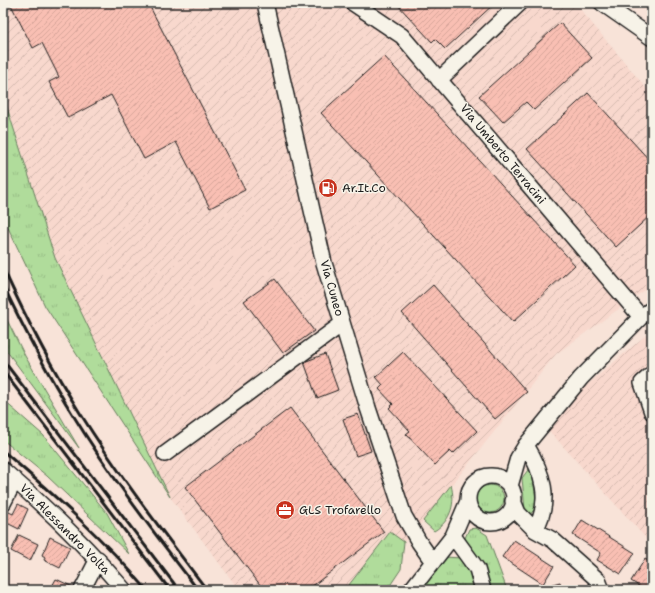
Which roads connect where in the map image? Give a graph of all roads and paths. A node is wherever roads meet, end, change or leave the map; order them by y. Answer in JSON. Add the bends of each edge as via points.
{"nodes":[{"id":1,"x":265,"y":3,"type":"edge"},
{"id":2,"x":353,"y":3,"type":"edge"},
{"id":3,"x":520,"y":3,"type":"edge"},
{"id":4,"x":602,"y":3,"type":"edge"},
{"id":5,"x":652,"y":38,"type":"edge"},
{"id":6,"x":439,"y":80,"type":"junction"},
{"id":7,"x":647,"y":313,"type":"edge"},
{"id":8,"x":342,"y":324,"type":"junction"},
{"id":9,"x":652,"y":374,"type":"edge"},
{"id":10,"x":652,"y":412,"type":"edge"},
{"id":11,"x":522,"y":451,"type":"junction"},
{"id":12,"x":165,"y":454,"type":"dead end"},
{"id":13,"x":3,"y":470,"type":"edge"},
{"id":14,"x":490,"y":476,"type":"junction"},
{"id":15,"x":15,"y":480,"type":"junction"},
{"id":16,"x":511,"y":494,"type":"junction"},
{"id":17,"x":468,"y":501,"type":"junction"},
{"id":18,"x":3,"y":503,"type":"edge"},
{"id":19,"x":487,"y":520,"type":"junction"},
{"id":20,"x":535,"y":530,"type":"junction"},
{"id":21,"x":452,"y":536,"type":"junction"},
{"id":22,"x":98,"y":559,"type":"junction"},
{"id":23,"x":433,"y":562,"type":"junction"},
{"id":24,"x":82,"y":590,"type":"edge"},
{"id":25,"x":124,"y":590,"type":"edge"},
{"id":26,"x":411,"y":590,"type":"edge"},
{"id":27,"x":483,"y":590,"type":"edge"},
{"id":28,"x":602,"y":590,"type":"edge"}],
"edges":[{"from":1,"to":8,"type":"street","name":"Via Cuneo","via":[[324,263]]},
{"from":2,"to":6,"type":"street","name":"Via Umberto Terracini","via":[[402,36]]},
{"from":3,"to":6,"type":"street"},
{"from":4,"to":5,"type":"street"},
{"from":6,"to":7,"type":"street","name":"Via Umberto Terracini"},
{"from":7,"to":11,"type":"street","via":[[581,378]]},
{"from":8,"to":12,"type":"street"},
{"from":8,"to":23,"type":"street","name":"Via Cuneo","via":[[404,516]]},
{"from":9,"to":10,"type":"street","via":[[642,383]]},
{"from":11,"to":14,"type":"street"},
{"from":11,"to":16,"type":"street"},
{"from":11,"to":20,"type":"street","via":[[537,462],[546,496]]},
{"from":13,"to":15,"type":"street","name":"Via Alessandro Volta"},
{"from":14,"to":16,"type":"street","via":[[505,481]]},
{"from":14,"to":17,"type":"street","via":[[483,477],[471,486]]},
{"from":15,"to":18,"type":"street"},
{"from":15,"to":22,"type":"street","name":"Via Alessandro Volta"},
{"from":16,"to":19,"type":"street","via":[[511,508],[507,514],[501,519]]},
{"from":16,"to":20,"type":"street","via":[[518,513]]},
{"from":17,"to":19,"type":"street","via":[[474,514]]},
{"from":17,"to":21,"type":"street"},
{"from":19,"to":20,"type":"street"},
{"from":19,"to":21,"type":"street","via":[[465,526]]},
{"from":20,"to":28,"type":"street","via":[[553,540],[598,580]]},
{"from":21,"to":23,"type":"street"},
{"from":21,"to":27,"type":"street","via":[[477,570]]},
{"from":22,"to":24,"type":"street"},
{"from":22,"to":25,"type":"street","name":"Via Alessandro Volta"},
{"from":23,"to":26,"type":"street"}]}
